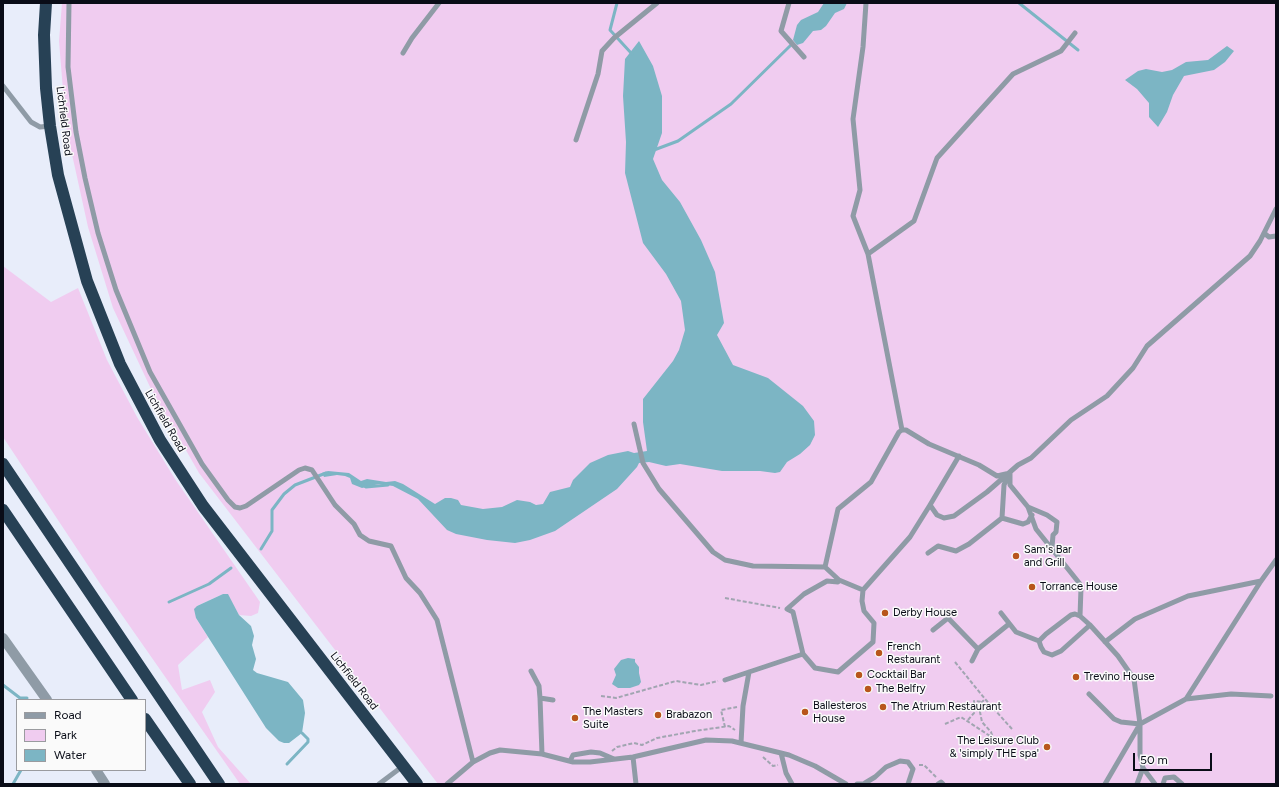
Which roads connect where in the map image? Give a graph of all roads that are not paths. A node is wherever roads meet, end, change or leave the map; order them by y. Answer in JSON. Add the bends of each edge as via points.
{"nodes":[{"id":1,"x":46,"y":3,"type":"edge"},
{"id":2,"x":69,"y":3,"type":"edge"},
{"id":3,"x":439,"y":3,"type":"edge"},
{"id":4,"x":657,"y":3,"type":"edge"},
{"id":5,"x":789,"y":3,"type":"edge"},
{"id":6,"x":866,"y":3,"type":"edge"},
{"id":7,"x":1075,"y":32,"type":"dead end"},
{"id":8,"x":403,"y":53,"type":"dead end"},
{"id":9,"x":804,"y":57,"type":"dead end"},
{"id":10,"x":3,"y":86,"type":"edge"},
{"id":11,"x":50,"y":126,"type":"junction"},
{"id":12,"x":576,"y":140,"type":"dead end"},
{"id":13,"x":1276,"y":209,"type":"edge"},
{"id":14,"x":1264,"y":233,"type":"junction"},
{"id":15,"x":1276,"y":236,"type":"edge"},
{"id":16,"x":1269,"y":237,"type":"junction"},
{"id":17,"x":1260,"y":241,"type":"junction"},
{"id":18,"x":868,"y":254,"type":"junction"},
{"id":19,"x":634,"y":424,"type":"dead end"},
{"id":20,"x":902,"y":430,"type":"junction"},
{"id":21,"x":959,"y":456,"type":"junction"},
{"id":22,"x":3,"y":464,"type":"edge"},
{"id":23,"x":1010,"y":473,"type":"junction"},
{"id":24,"x":997,"y":476,"type":"junction"},
{"id":25,"x":996,"y":484,"type":"junction"},
{"id":26,"x":1004,"y":485,"type":"junction"},
{"id":27,"x":1010,"y":485,"type":"junction"},
{"id":28,"x":930,"y":506,"type":"junction"},
{"id":29,"x":1028,"y":507,"type":"junction"},
{"id":30,"x":3,"y":510,"type":"edge"},
{"id":31,"x":1032,"y":515,"type":"junction"},
{"id":32,"x":1002,"y":518,"type":"junction"},
{"id":33,"x":1023,"y":524,"type":"junction"},
{"id":34,"x":1036,"y":529,"type":"junction"},
{"id":35,"x":1052,"y":547,"type":"junction"},
{"id":36,"x":928,"y":553,"type":"dead end"},
{"id":37,"x":1276,"y":560,"type":"edge"},
{"id":38,"x":825,"y":567,"type":"junction"},
{"id":39,"x":839,"y":580,"type":"junction"},
{"id":40,"x":1261,"y":580,"type":"junction"},
{"id":41,"x":827,"y":581,"type":"junction"},
{"id":42,"x":863,"y":590,"type":"junction"},
{"id":43,"x":1001,"y":613,"type":"dead end"},
{"id":44,"x":1080,"y":616,"type":"junction"},
{"id":45,"x":1009,"y":624,"type":"junction"},
{"id":46,"x":1090,"y":625,"type":"junction"},
{"id":47,"x":933,"y":630,"type":"dead end"},
{"id":48,"x":3,"y":638,"type":"edge"},
{"id":49,"x":1039,"y":641,"type":"junction"},
{"id":50,"x":1106,"y":642,"type":"junction"},
{"id":51,"x":801,"y":646,"type":"junction"},
{"id":52,"x":978,"y":649,"type":"junction"},
{"id":53,"x":803,"y":654,"type":"junction"},
{"id":54,"x":793,"y":657,"type":"junction"},
{"id":55,"x":972,"y":661,"type":"dead end"},
{"id":56,"x":531,"y":672,"type":"dead end"},
{"id":57,"x":749,"y":672,"type":"junction"},
{"id":58,"x":725,"y":680,"type":"road end"},
{"id":59,"x":1088,"y":694,"type":"dead end"},
{"id":60,"x":1271,"y":696,"type":"dead end"},
{"id":61,"x":540,"y":698,"type":"junction"},
{"id":62,"x":46,"y":699,"type":"edge"},
{"id":63,"x":131,"y":699,"type":"edge"},
{"id":64,"x":1186,"y":699,"type":"junction"},
{"id":65,"x":553,"y":700,"type":"dead end"},
{"id":66,"x":146,"y":719,"type":"edge"},
{"id":67,"x":1140,"y":724,"type":"junction"},
{"id":68,"x":741,"y":743,"type":"junction"},
{"id":69,"x":781,"y":753,"type":"junction"},
{"id":70,"x":542,"y":754,"type":"junction"},
{"id":71,"x":634,"y":757,"type":"junction"},
{"id":72,"x":615,"y":759,"type":"junction"},
{"id":73,"x":570,"y":761,"type":"junction"},
{"id":74,"x":473,"y":762,"type":"junction"},
{"id":75,"x":403,"y":766,"type":"junction"},
{"id":76,"x":1143,"y":768,"type":"junction"},
{"id":77,"x":97,"y":771,"type":"edge"},
{"id":78,"x":105,"y":784,"type":"edge"},
{"id":79,"x":190,"y":784,"type":"edge"},
{"id":80,"x":218,"y":784,"type":"edge"},
{"id":81,"x":379,"y":784,"type":"edge"},
{"id":82,"x":417,"y":784,"type":"edge"},
{"id":83,"x":447,"y":784,"type":"edge"},
{"id":84,"x":636,"y":784,"type":"edge"},
{"id":85,"x":792,"y":784,"type":"edge"},
{"id":86,"x":846,"y":784,"type":"edge"},
{"id":87,"x":857,"y":784,"type":"edge"},
{"id":88,"x":866,"y":784,"type":"edge"},
{"id":89,"x":908,"y":784,"type":"edge"},
{"id":90,"x":1105,"y":784,"type":"edge"},
{"id":91,"x":1137,"y":784,"type":"edge"},
{"id":92,"x":1155,"y":784,"type":"edge"},
{"id":93,"x":1163,"y":784,"type":"edge"},
{"id":94,"x":1182,"y":784,"type":"edge"}],
"edges":[{"from":1,"to":11,"type":"highway","name":"Lichfield Road","via":[[45,43]]},
{"from":2,"to":74,"type":"lane","via":[[68,68],[85,178],[98,233],[116,290],[150,372],[202,464],[235,507],[246,506],[305,468],[312,470],[335,505],[354,524],[360,535],[368,541],[391,546],[406,578],[420,593],[437,620]]},
{"from":3,"to":8,"type":"lane"},
{"from":4,"to":12,"type":"lane","via":[[606,44]]},
{"from":5,"to":9,"type":"lane","via":[[781,31]]},
{"from":6,"to":18,"type":"lane","via":[[853,119],[860,190],[853,216]]},
{"from":7,"to":18,"type":"lane","via":[[1061,51],[1013,74],[937,158],[914,221]]},
{"from":10,"to":11,"type":"lane","via":[[31,122],[40,126]]},
{"from":11,"to":75,"type":"highway","name":"Lichfield Road","via":[[58,176],[87,281],[120,364],[140,405],[203,506]]},
{"from":13,"to":14,"type":"lane"},
{"from":14,"to":16,"type":"lane"},
{"from":14,"to":17,"type":"lane"},
{"from":15,"to":16,"type":"lane"},
{"from":16,"to":17,"type":"lane"},
{"from":17,"to":23,"type":"lane","via":[[1239,267],[1147,346],[1133,368],[1107,396],[1071,420],[1031,458]]},
{"from":18,"to":20,"type":"lane"},
{"from":19,"to":38,"type":"lane","via":[[642,463],[653,481],[714,552],[725,560],[739,564]]},
{"from":20,"to":21,"type":"lane"},
{"from":20,"to":38,"type":"lane","via":[[871,482],[838,509]]},
{"from":21,"to":24,"type":"lane"},
{"from":21,"to":28,"type":"lane"},
{"from":22,"to":80,"type":"highway"},
{"from":23,"to":24,"type":"lane"},
{"from":23,"to":25,"type":"lane"},
{"from":23,"to":26,"type":"lane"},
{"from":23,"to":27,"type":"lane"},
{"from":24,"to":25,"type":"lane"},
{"from":25,"to":26,"type":"lane"},
{"from":25,"to":28,"type":"lane","via":[[954,516],[944,518],[937,515]]},
{"from":26,"to":27,"type":"lane"},
{"from":26,"to":32,"type":"lane"},
{"from":27,"to":29,"type":"lane"},
{"from":28,"to":42,"type":"lane","via":[[910,537]]},
{"from":29,"to":31,"type":"lane"},
{"from":29,"to":35,"type":"lane","via":[[1047,514],[1057,522]]},
{"from":30,"to":63,"type":"highway"},
{"from":31,"to":33,"type":"lane","via":[[1028,522]]},
{"from":31,"to":34,"type":"lane"},
{"from":32,"to":33,"type":"lane"},
{"from":32,"to":36,"type":"lane","via":[[956,551],[938,546]]},
{"from":33,"to":34,"type":"lane"},
{"from":34,"to":35,"type":"lane"},
{"from":35,"to":44,"type":"lane","via":[[1082,588]]},
{"from":37,"to":40,"type":"lane"},
{"from":38,"to":39,"type":"lane"},
{"from":38,"to":41,"type":"lane"},
{"from":39,"to":41,"type":"lane"},
{"from":39,"to":42,"type":"lane"},
{"from":40,"to":50,"type":"lane","via":[[1188,596],[1135,619]]},
{"from":40,"to":64,"type":"lane"},
{"from":41,"to":51,"type":"lane","via":[[800,597],[787,609],[793,612]]},
{"from":42,"to":53,"type":"lane","via":[[864,611],[874,623],[873,642],[838,672],[815,668]]},
{"from":43,"to":45,"type":"lane"},
{"from":44,"to":46,"type":"lane"},
{"from":44,"to":49,"type":"lane","via":[[1070,615]]},
{"from":45,"to":49,"type":"lane","via":[[1016,632]]},
{"from":45,"to":52,"type":"lane"},
{"from":46,"to":49,"type":"lane","via":[[1061,651],[1052,655],[1044,652]]},
{"from":46,"to":50,"type":"lane"},
{"from":47,"to":52,"type":"lane","via":[[948,618]]},
{"from":48,"to":62,"type":"street"},
{"from":50,"to":67,"type":"lane","via":[[1134,679]]},
{"from":51,"to":53,"type":"lane"},
{"from":51,"to":54,"type":"lane"},
{"from":52,"to":55,"type":"lane"},
{"from":53,"to":54,"type":"lane"},
{"from":54,"to":57,"type":"lane"},
{"from":56,"to":61,"type":"lane","via":[[539,686]]},
{"from":57,"to":58,"type":"lane"},
{"from":57,"to":68,"type":"lane","via":[[743,706]]},
{"from":59,"to":67,"type":"lane","via":[[1114,719]]},
{"from":60,"to":64,"type":"lane","via":[[1231,694]]},
{"from":61,"to":65,"type":"lane"},
{"from":61,"to":70,"type":"lane"},
{"from":64,"to":67,"type":"lane"},
{"from":66,"to":79,"type":"highway"},
{"from":67,"to":76,"type":"lane","via":[[1140,755]]},
{"from":67,"to":90,"type":"lane"},
{"from":68,"to":69,"type":"lane"},
{"from":68,"to":71,"type":"lane","via":[[706,740]]},
{"from":69,"to":85,"type":"lane"},
{"from":69,"to":86,"type":"lane","via":[[815,766]]},
{"from":70,"to":73,"type":"lane"},
{"from":70,"to":74,"type":"lane","via":[[500,750]]},
{"from":71,"to":72,"type":"lane"},
{"from":71,"to":84,"type":"lane"},
{"from":72,"to":73,"type":"lane"},
{"from":72,"to":73,"type":"lane","via":[[591,752],[573,755]]},
{"from":74,"to":83,"type":"lane"},
{"from":75,"to":81,"type":"lane"},
{"from":75,"to":82,"type":"highway","name":"Lichfield Road"},
{"from":76,"to":91,"type":"lane"},
{"from":76,"to":92,"type":"lane"},
{"from":77,"to":78,"type":"street"},
{"from":87,"to":88,"type":"lane"},
{"from":88,"to":89,"type":"lane","via":[[894,762],[904,761],[912,765],[913,774]]},
{"from":93,"to":94,"type":"lane","via":[[1166,778],[1174,777]]}]}
